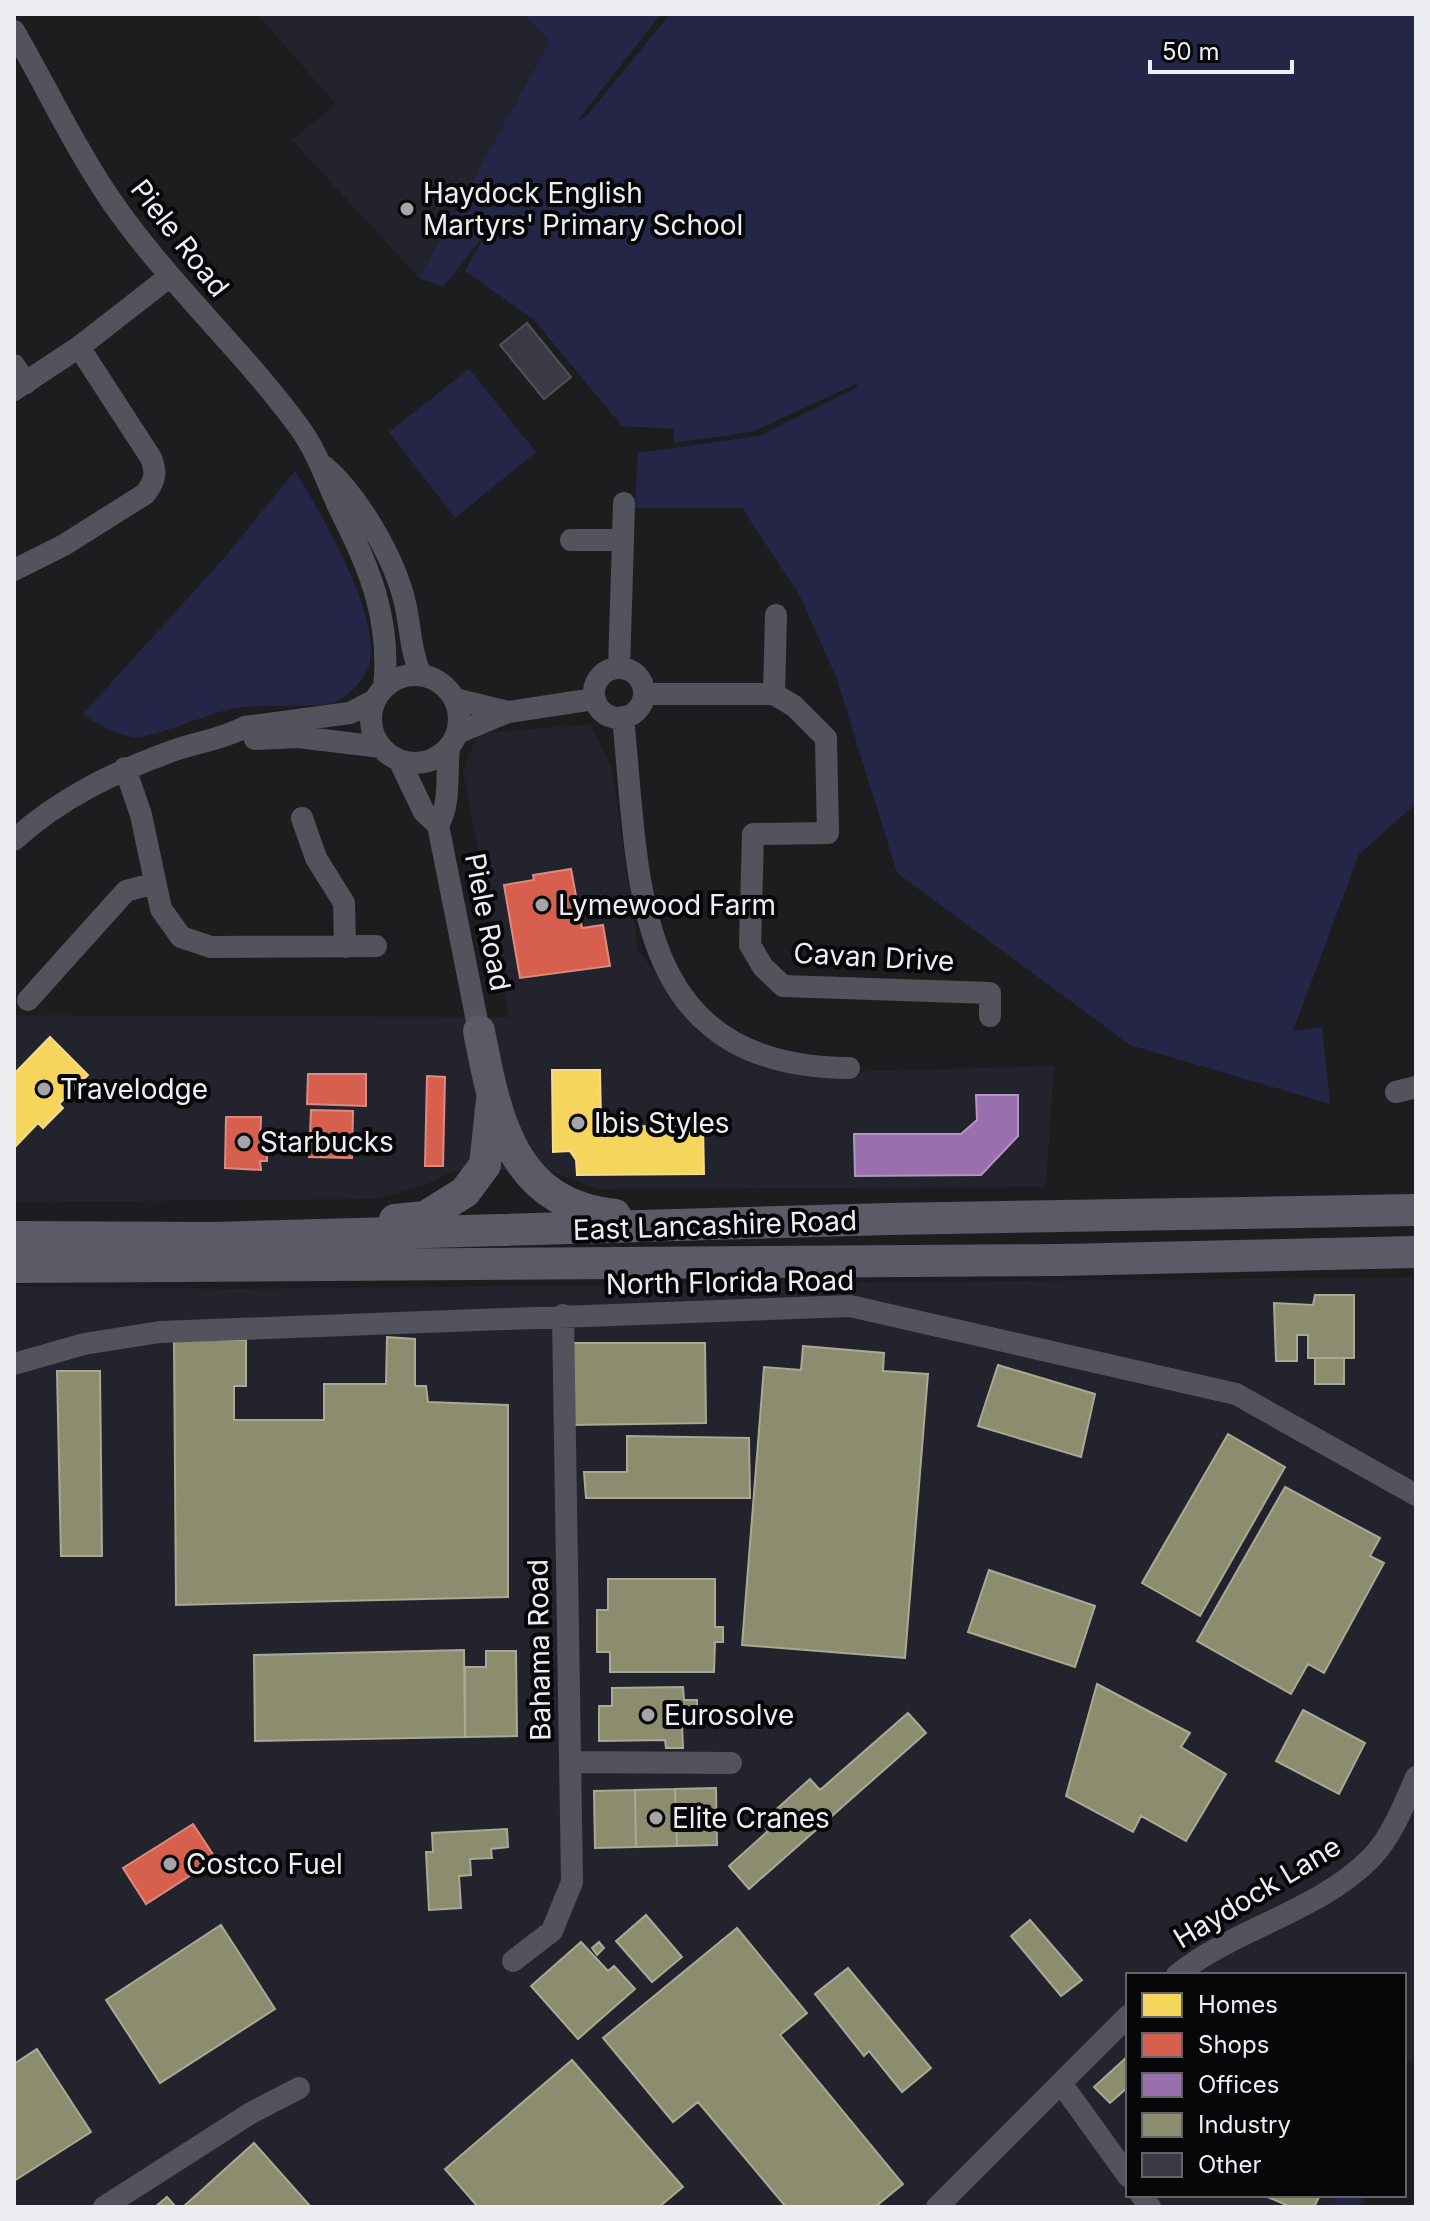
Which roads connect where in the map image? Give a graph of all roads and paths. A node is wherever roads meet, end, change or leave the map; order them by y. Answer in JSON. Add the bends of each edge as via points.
{"nodes":[{"id":1,"x":14,"y":31,"type":"edge"},
{"id":2,"x":169,"y":277,"type":"junction"},
{"id":3,"x":79,"y":347,"type":"junction"},
{"id":4,"x":18,"y":379,"type":"edge"},
{"id":5,"x":323,"y":465,"type":"junction"},
{"id":6,"x":624,"y":503,"type":"dead end"},
{"id":7,"x":571,"y":540,"type":"dead end"},
{"id":8,"x":623,"y":540,"type":"junction"},
{"id":9,"x":14,"y":570,"type":"edge"},
{"id":10,"x":776,"y":615,"type":"dead end"},
{"id":11,"x":619,"y":668,"type":"junction"},
{"id":12,"x":421,"y":675,"type":"junction"},
{"id":13,"x":380,"y":694,"type":"junction"},
{"id":14,"x":644,"y":694,"type":"junction"},
{"id":15,"x":774,"y":694,"type":"junction"},
{"id":16,"x":455,"y":699,"type":"junction"},
{"id":17,"x":594,"y":699,"type":"junction"},
{"id":18,"x":508,"y":712,"type":"junction"},
{"id":19,"x":623,"y":717,"type":"junction"},
{"id":20,"x":230,"y":735,"type":"junction"},
{"id":21,"x":453,"y":740,"type":"junction"},
{"id":22,"x":390,"y":753,"type":"junction"},
{"id":23,"x":125,"y":768,"type":"junction"},
{"id":24,"x":302,"y":818,"type":"dead end"},
{"id":25,"x":438,"y":825,"type":"junction"},
{"id":26,"x":14,"y":840,"type":"edge"},
{"id":27,"x":155,"y":883,"type":"junction"},
{"id":28,"x":376,"y":946,"type":"dead end"},
{"id":29,"x":345,"y":947,"type":"junction"},
{"id":30,"x":28,"y":1000,"type":"dead end"},
{"id":31,"x":990,"y":1016,"type":"dead end"},
{"id":32,"x":479,"y":1031,"type":"joint"},
{"id":33,"x":849,"y":1068,"type":"dead end"},
{"id":34,"x":492,"y":1100,"type":"junction"},
{"id":35,"x":1416,"y":1210,"type":"edge"},
{"id":36,"x":1332,"y":1211,"type":"junction"},
{"id":37,"x":1416,"y":1216,"type":"edge"},
{"id":38,"x":702,"y":1224,"type":"junction"},
{"id":39,"x":14,"y":1237,"type":"edge"},
{"id":40,"x":213,"y":1238,"type":"junction"},
{"id":41,"x":1416,"y":1252,"type":"edge"},
{"id":42,"x":14,"y":1267,"type":"edge"},
{"id":43,"x":563,"y":1315,"type":"junction"},
{"id":44,"x":14,"y":1364,"type":"edge"},
{"id":45,"x":1416,"y":1495,"type":"edge"},
{"id":46,"x":571,"y":1762,"type":"junction"},
{"id":47,"x":731,"y":1763,"type":"dead end"},
{"id":48,"x":1416,"y":1777,"type":"edge"},
{"id":49,"x":513,"y":1961,"type":"dead end"},
{"id":50,"x":1179,"y":1973,"type":"edge"},
{"id":51,"x":1126,"y":2018,"type":"edge"},
{"id":52,"x":1061,"y":2083,"type":"junction"},
{"id":53,"x":299,"y":2088,"type":"dead end"},
{"id":54,"x":1126,"y":2173,"type":"edge"},
{"id":55,"x":104,"y":2207,"type":"edge"},
{"id":56,"x":937,"y":2207,"type":"edge"}],
"edges":[{"from":1,"to":2,"type":"street","name":"Piele Road","via":[[109,198]]},
{"from":2,"to":3,"type":"street"},
{"from":2,"to":5,"type":"street","name":"Piele Road","via":[[299,427]]},
{"from":3,"to":4,"type":"street"},
{"from":3,"to":9,"type":"street","via":[[151,458],[153,484],[64,545]]},
{"from":5,"to":12,"type":"street","name":"Piele Road","via":[[344,483],[399,585]]},
{"from":5,"to":13,"type":"street","name":"Piele Road","via":[[378,598],[388,654]]},
{"from":6,"to":8,"type":"street"},
{"from":7,"to":8,"type":"street"},
{"from":8,"to":11,"type":"street"},
{"from":10,"to":15,"type":"street"},
{"from":11,"to":14,"type":"street","via":[[637,676]]},
{"from":11,"to":17,"type":"street","via":[[599,677]]},
{"from":12,"to":13,"type":"street","via":[[397,679]]},
{"from":12,"to":16,"type":"street","via":[[441,683]]},
{"from":13,"to":20,"type":"street","via":[[350,713],[245,727]]},
{"from":13,"to":22,"type":"street","via":[[371,724]]},
{"from":14,"to":15,"type":"street"},
{"from":14,"to":19,"type":"street","via":[[639,707]]},
{"from":15,"to":31,"type":"street","name":"Cavan Drive","via":[[826,738],[828,833],[753,834],[750,945],[763,967],[783,986],[990,993]]},
{"from":16,"to":18,"type":"street"},
{"from":16,"to":21,"type":"street","via":[[459,718]]},
{"from":17,"to":18,"type":"street"},
{"from":17,"to":19,"type":"street","via":[[609,716]]},
{"from":18,"to":21,"type":"street"},
{"from":19,"to":33,"type":"street","via":[[641,889],[648,924],[673,984],[711,1025],[750,1050],[799,1067]]},
{"from":20,"to":22,"type":"street","via":[[245,740],[349,740]]},
{"from":20,"to":23,"type":"street"},
{"from":21,"to":22,"type":"street","via":[[424,762]]},
{"from":21,"to":25,"type":"street","name":"Piele Road","via":[[445,782],[447,810]]},
{"from":22,"to":25,"type":"street","name":"Piele Road","via":[[424,812]]},
{"from":23,"to":26,"type":"street"},
{"from":23,"to":27,"type":"street"},
{"from":24,"to":29,"type":"street","via":[[316,858],[344,903]]},
{"from":25,"to":32,"type":"street","name":"Piele Road"},
{"from":27,"to":29,"type":"street","via":[[161,909],[181,937],[211,947]]},
{"from":27,"to":30,"type":"street","via":[[126,891]]},
{"from":28,"to":29,"type":"street"},
{"from":32,"to":34,"type":"highway"},
{"from":34,"to":38,"type":"highway","via":[[514,1154],[533,1182],[557,1200],[593,1213]]},
{"from":34,"to":40,"type":"highway","via":[[485,1165],[465,1192],[425,1217]]},
{"from":35,"to":36,"type":"highway","name":"East Lancashire Road"},
{"from":36,"to":37,"type":"street"},
{"from":36,"to":38,"type":"highway","name":"East Lancashire Road"},
{"from":38,"to":40,"type":"highway","name":"East Lancashire Road"},
{"from":39,"to":40,"type":"highway","name":"East Lancashire Road"},
{"from":41,"to":42,"type":"highway","name":"East Lancashire Road","via":[[1061,1260]]},
{"from":43,"to":44,"type":"street","name":"North Florida Road","via":[[160,1332],[84,1344]]},
{"from":43,"to":45,"type":"street","name":"North Florida Road","via":[[850,1306],[1236,1394]]},
{"from":43,"to":46,"type":"street","name":"Bahama Road"},
{"from":46,"to":47,"type":"street"},
{"from":46,"to":49,"type":"street","name":"Bahama Road","via":[[570,1891],[552,1931]]},
{"from":48,"to":50,"type":"street","name":"Haydock Lane","via":[[1399,1818],[1373,1857],[1340,1884],[1199,1957]]},
{"from":51,"to":52,"type":"street"},
{"from":52,"to":54,"type":"street"},
{"from":52,"to":56,"type":"street"},
{"from":53,"to":55,"type":"street"}]}
